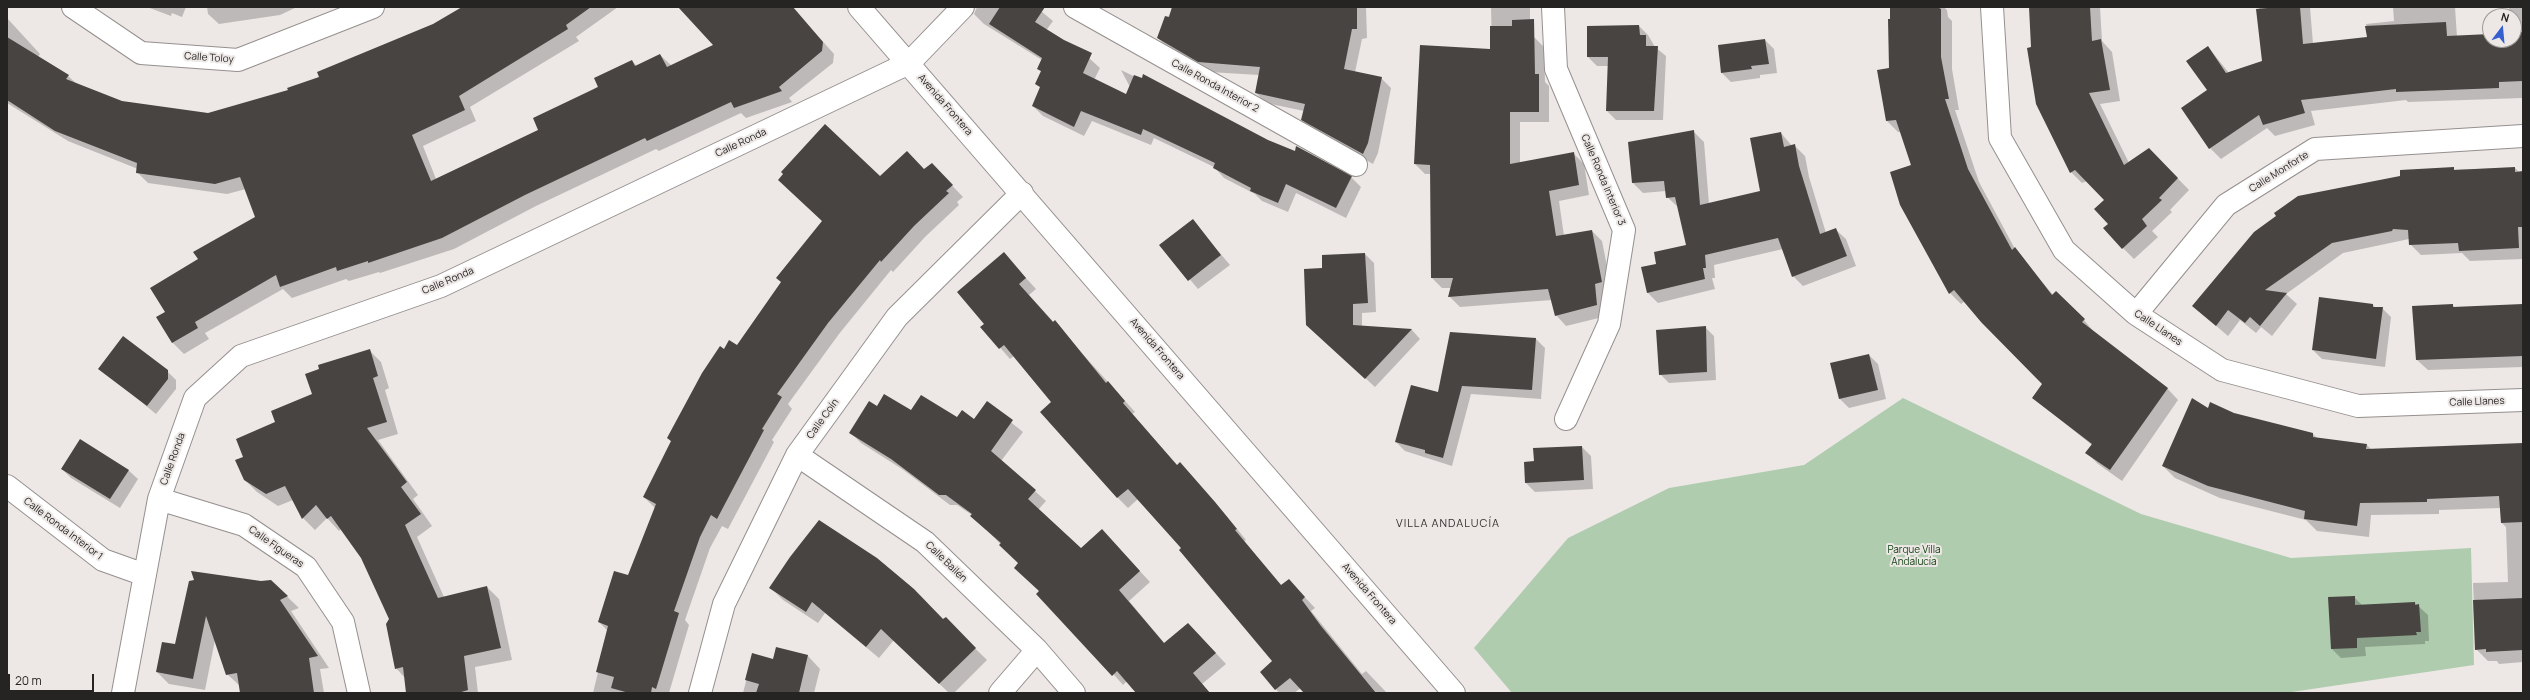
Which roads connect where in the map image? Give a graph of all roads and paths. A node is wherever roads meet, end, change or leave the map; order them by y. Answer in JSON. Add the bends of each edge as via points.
{"nodes":[{"id":1,"x":73,"y":7,"type":"edge"},
{"id":2,"x":373,"y":7,"type":"edge"},
{"id":3,"x":859,"y":7,"type":"edge"},
{"id":4,"x":963,"y":7,"type":"edge"},
{"id":5,"x":1075,"y":7,"type":"edge"},
{"id":6,"x":1553,"y":7,"type":"edge"},
{"id":7,"x":1992,"y":7,"type":"edge"},
{"id":8,"x":909,"y":63,"type":"junction"},
{"id":9,"x":2523,"y":136,"type":"edge"},
{"id":10,"x":1356,"y":165,"type":"dead end"},
{"id":11,"x":1022,"y":193,"type":"junction"},
{"id":12,"x":2136,"y":314,"type":"junction"},
{"id":13,"x":2523,"y":400,"type":"edge"},
{"id":14,"x":1566,"y":419,"type":"dead end"},
{"id":15,"x":797,"y":455,"type":"junction"},
{"id":16,"x":7,"y":486,"type":"edge"},
{"id":17,"x":159,"y":499,"type":"junction"},
{"id":18,"x":145,"y":575,"type":"junction"},
{"id":19,"x":1037,"y":650,"type":"junction"},
{"id":20,"x":123,"y":693,"type":"edge"},
{"id":21,"x":359,"y":693,"type":"edge"},
{"id":22,"x":700,"y":693,"type":"edge"},
{"id":23,"x":1000,"y":693,"type":"edge"},
{"id":24,"x":1074,"y":693,"type":"edge"},
{"id":25,"x":1454,"y":693,"type":"edge"}],
"edges":[{"from":1,"to":2,"type":"street","name":"Calle Toloy","via":[[141,53],[238,60]]},
{"from":3,"to":8,"type":"street","name":"Avenida Frontera"},
{"from":4,"to":8,"type":"street","name":"Calle Ronda"},
{"from":5,"to":10,"type":"street","name":"Calle Ronda Interior 2"},
{"from":6,"to":14,"type":"street","name":"Calle Ronda Interior 3","via":[[1556,69],[1624,230],[1609,324]]},
{"from":7,"to":12,"type":"street","name":"Calle Llanes","via":[[2000,138],[2064,250]]},
{"from":8,"to":11,"type":"street","name":"Avenida Frontera"},
{"from":8,"to":17,"type":"street","name":"Calle Ronda","via":[[441,286],[241,356],[195,398]]},
{"from":9,"to":12,"type":"street","name":"Calle Monforte","via":[[2315,149],[2226,205]]},
{"from":11,"to":15,"type":"street","name":"Calle Coín","via":[[897,317]]},
{"from":11,"to":25,"type":"street","name":"Avenida Frontera"},
{"from":12,"to":13,"type":"street","name":"Calle Llanes","via":[[2222,370],[2358,406]]},
{"from":15,"to":19,"type":"street","name":"Calle Bailén","via":[[925,542]]},
{"from":15,"to":22,"type":"street","name":"Calle Coín","via":[[724,604]]},
{"from":16,"to":18,"type":"street","name":"Calle Ronda Interior 1","via":[[103,560]]},
{"from":17,"to":18,"type":"street","name":"Calle Ronda"},
{"from":17,"to":21,"type":"street","name":"Calle Figueras","via":[[244,525],[306,567],[343,622]]},
{"from":18,"to":20,"type":"street","name":"Calle Ronda"},
{"from":19,"to":23,"type":"street"},
{"from":19,"to":24,"type":"street","name":"Calle Bailén"}]}
